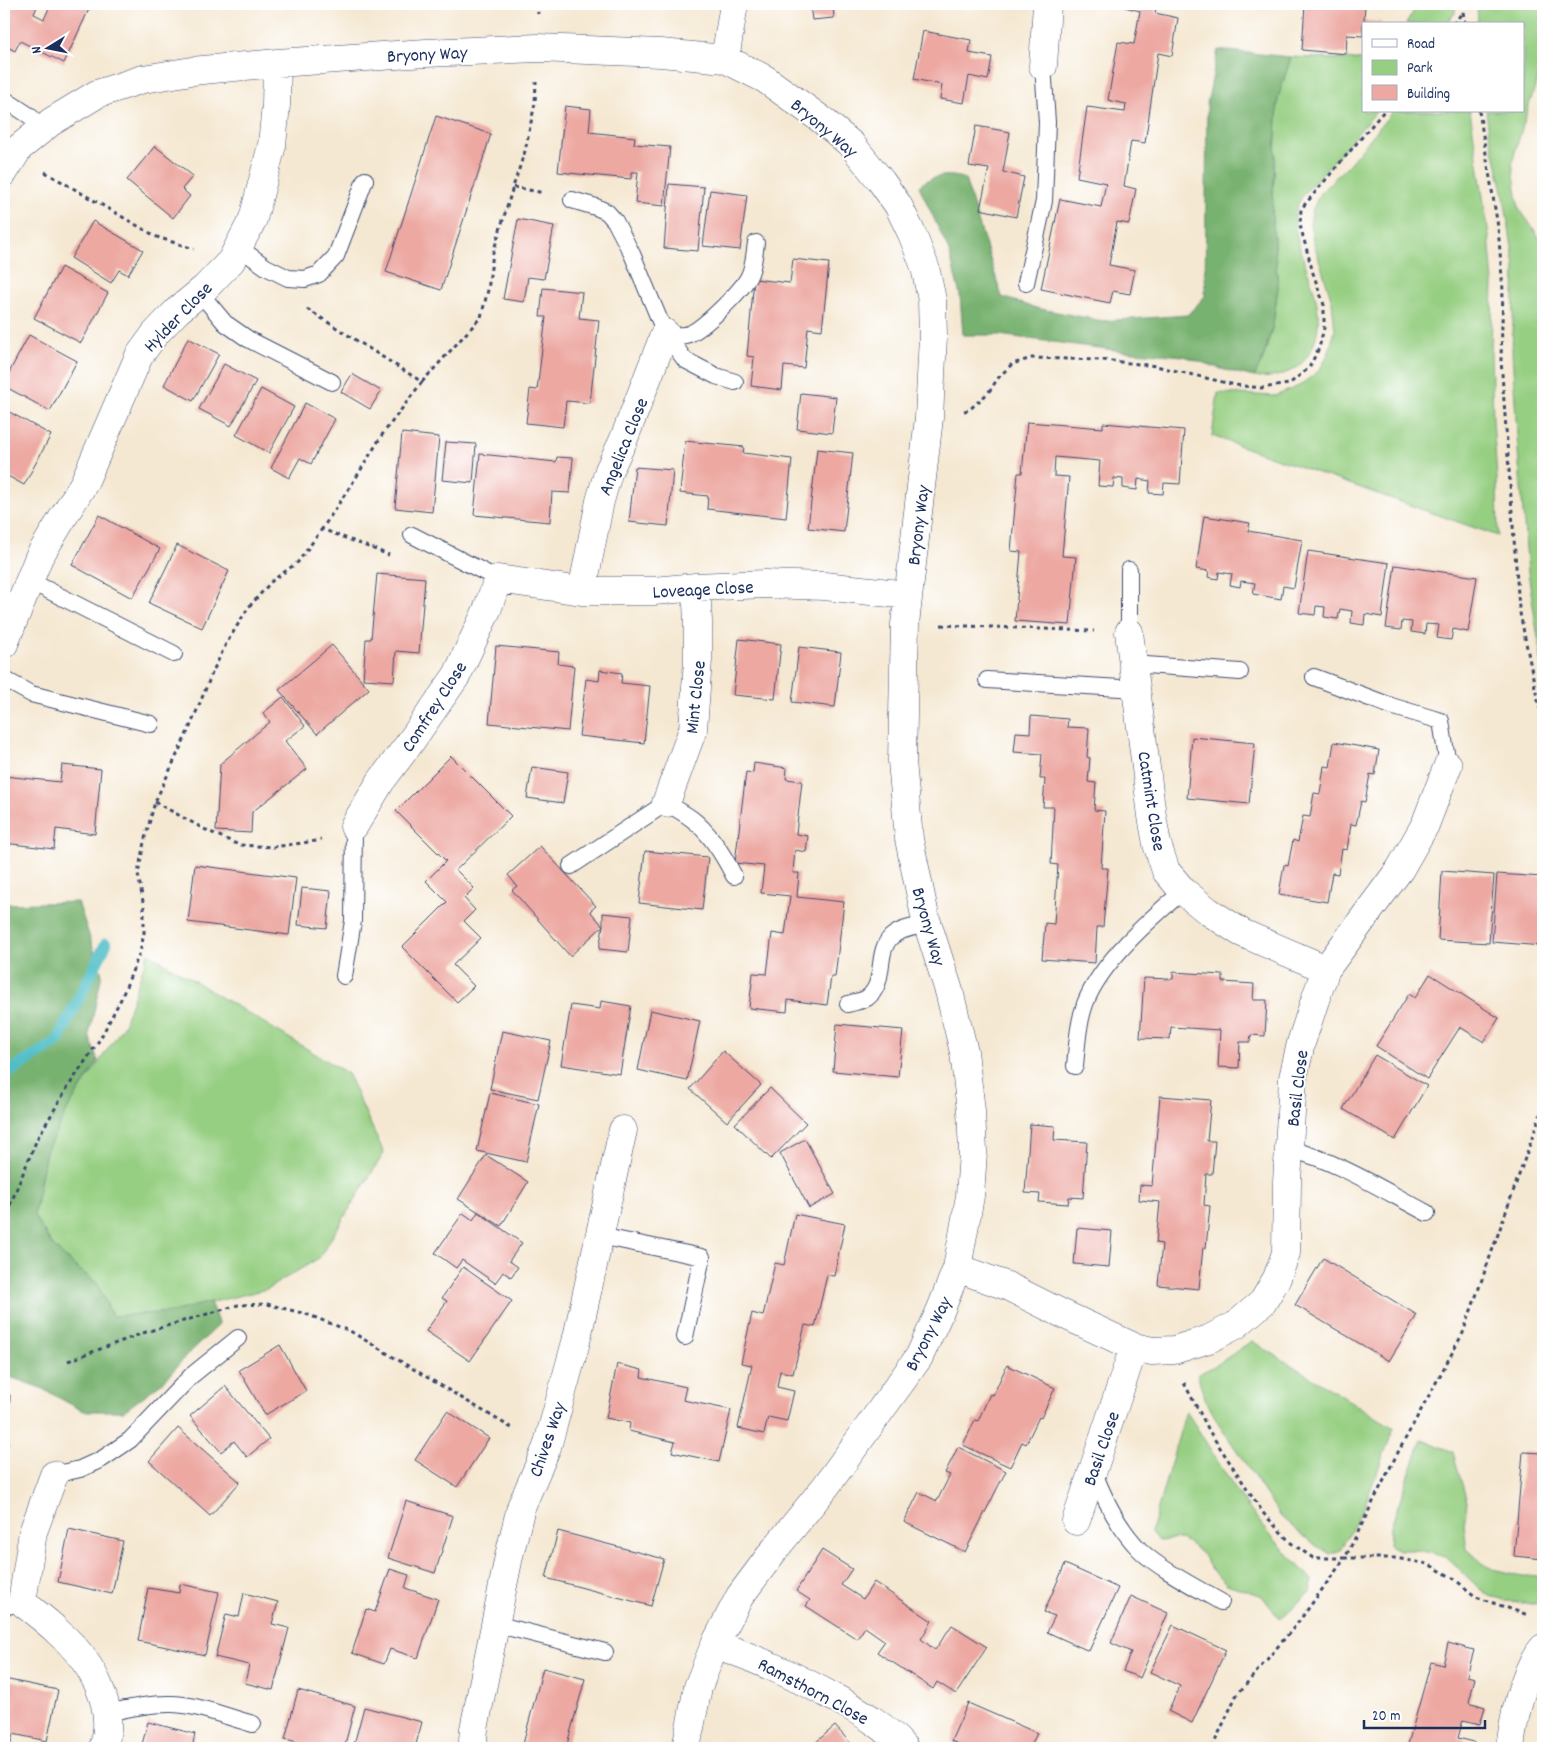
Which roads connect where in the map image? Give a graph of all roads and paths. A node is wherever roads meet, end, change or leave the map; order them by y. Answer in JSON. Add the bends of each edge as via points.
{"nodes":[{"id":1,"x":537,"y":4,"type":"edge"},
{"id":2,"x":734,"y":4,"type":"edge"},
{"id":3,"x":1047,"y":4,"type":"edge"},
{"id":4,"x":1464,"y":4,"type":"edge"},
{"id":5,"x":1463,"y":12,"type":"junction"},
{"id":6,"x":1455,"y":22,"type":"edge"},
{"id":7,"x":1465,"y":22,"type":"edge"},
{"id":8,"x":538,"y":48,"type":"junction"},
{"id":9,"x":725,"y":59,"type":"junction"},
{"id":10,"x":277,"y":63,"type":"junction"},
{"id":11,"x":1042,"y":66,"type":"joint"},
{"id":12,"x":4,"y":99,"type":"edge"},
{"id":13,"x":1383,"y":112,"type":"edge"},
{"id":14,"x":1478,"y":112,"type":"edge"},
{"id":15,"x":42,"y":129,"type":"junction"},
{"id":16,"x":19,"y":148,"type":"junction"},
{"id":17,"x":4,"y":172,"type":"edge"},
{"id":18,"x":366,"y":180,"type":"dead end"},
{"id":19,"x":572,"y":200,"type":"dead end"},
{"id":20,"x":756,"y":243,"type":"dead end"},
{"id":21,"x":234,"y":254,"type":"junction"},
{"id":22,"x":1026,"y":283,"type":"dead end"},
{"id":23,"x":200,"y":293,"type":"junction"},
{"id":24,"x":306,"y":309,"type":"dead end"},
{"id":25,"x":666,"y":333,"type":"junction"},
{"id":26,"x":332,"y":382,"type":"dead end"},
{"id":27,"x":422,"y":382,"type":"junction"},
{"id":28,"x":734,"y":382,"type":"dead end"},
{"id":29,"x":929,"y":418,"type":"junction"},
{"id":30,"x":322,"y":528,"type":"junction"},
{"id":31,"x":412,"y":535,"type":"dead end"},
{"id":32,"x":394,"y":558,"type":"dead end"},
{"id":33,"x":1129,"y":570,"type":"dead end"},
{"id":34,"x":498,"y":579,"type":"junction"},
{"id":35,"x":30,"y":581,"type":"junction"},
{"id":36,"x":696,"y":587,"type":"junction"},
{"id":37,"x":582,"y":592,"type":"junction"},
{"id":38,"x":908,"y":595,"type":"junction"},
{"id":39,"x":905,"y":624,"type":"junction"},
{"id":40,"x":1129,"y":632,"type":"junction"},
{"id":41,"x":4,"y":644,"type":"edge"},
{"id":42,"x":174,"y":654,"type":"dead end"},
{"id":43,"x":1240,"y":672,"type":"dead end"},
{"id":44,"x":1135,"y":676,"type":"junction"},
{"id":45,"x":1314,"y":677,"type":"dead end"},
{"id":46,"x":4,"y":679,"type":"edge"},
{"id":47,"x":987,"y":680,"type":"dead end"},
{"id":48,"x":1543,"y":718,"type":"edge"},
{"id":49,"x":150,"y":724,"type":"dead end"},
{"id":50,"x":1448,"y":765,"type":"joint"},
{"id":51,"x":156,"y":802,"type":"junction"},
{"id":52,"x":666,"y":803,"type":"junction"},
{"id":53,"x":354,"y":826,"type":"junction"},
{"id":54,"x":571,"y":866,"type":"dead end"},
{"id":55,"x":734,"y":876,"type":"dead end"},
{"id":56,"x":1183,"y":891,"type":"junction"},
{"id":57,"x":928,"y":924,"type":"junction"},
{"id":58,"x":1326,"y":969,"type":"junction"},
{"id":59,"x":344,"y":976,"type":"dead end"},
{"id":60,"x":848,"y":1004,"type":"dead end"},
{"id":61,"x":1075,"y":1066,"type":"dead end"},
{"id":62,"x":1543,"y":1100,"type":"edge"},
{"id":63,"x":623,"y":1130,"type":"dead end"},
{"id":64,"x":1289,"y":1149,"type":"junction"},
{"id":65,"x":1427,"y":1213,"type":"dead end"},
{"id":66,"x":4,"y":1220,"type":"edge"},
{"id":67,"x":600,"y":1236,"type":"junction"},
{"id":68,"x":957,"y":1268,"type":"junction"},
{"id":69,"x":685,"y":1337,"type":"dead end"},
{"id":70,"x":238,"y":1338,"type":"dead end"},
{"id":71,"x":1134,"y":1347,"type":"junction"},
{"id":72,"x":1174,"y":1350,"type":"junction"},
{"id":73,"x":68,"y":1360,"type":"dead end"},
{"id":74,"x":547,"y":1447,"type":"junction"},
{"id":75,"x":1093,"y":1470,"type":"junction"},
{"id":76,"x":54,"y":1475,"type":"joint"},
{"id":77,"x":1076,"y":1521,"type":"dead end"},
{"id":78,"x":1346,"y":1558,"type":"junction"},
{"id":79,"x":1221,"y":1602,"type":"dead end"},
{"id":80,"x":13,"y":1605,"type":"edge"},
{"id":81,"x":1536,"y":1618,"type":"dead end"},
{"id":82,"x":495,"y":1624,"type":"junction"},
{"id":83,"x":715,"y":1644,"type":"junction"},
{"id":84,"x":1543,"y":1648,"type":"edge"},
{"id":85,"x":605,"y":1652,"type":"dead end"},
{"id":86,"x":107,"y":1713,"type":"junction"},
{"id":87,"x":253,"y":1724,"type":"dead end"},
{"id":88,"x":103,"y":1748,"type":"edge"},
{"id":89,"x":475,"y":1748,"type":"edge"},
{"id":90,"x":686,"y":1748,"type":"edge"},
{"id":91,"x":904,"y":1748,"type":"edge"},
{"id":92,"x":1212,"y":1748,"type":"edge"},
{"id":93,"x":1510,"y":1748,"type":"edge"}],
"edges":[{"from":1,"to":8,"type":"path"},
{"from":2,"to":9,"type":"street"},
{"from":3,"to":11,"type":"street"},
{"from":4,"to":5,"type":"path"},
{"from":5,"to":6,"type":"path"},
{"from":5,"to":7,"type":"path"},
{"from":8,"to":9,"type":"street","name":"Bryony Way"},
{"from":8,"to":10,"type":"street","name":"Bryony Way"},
{"from":8,"to":27,"type":"path","via":[[535,103],[525,151],[493,253],[481,317]]},
{"from":9,"to":29,"type":"street","name":"Bryony Way","via":[[765,79],[852,145],[898,205],[925,267],[932,300]]},
{"from":10,"to":15,"type":"street","name":"Bryony Way","via":[[143,78],[96,94]]},
{"from":10,"to":21,"type":"street","name":"Hylder Close","via":[[272,145],[254,219]]},
{"from":11,"to":22,"type":"lane","via":[[1047,122],[1044,201]]},
{"from":12,"to":15,"type":"lane","via":[[30,116]]},
{"from":13,"to":29,"type":"path","via":[[1301,209],[1300,225],[1324,305],[1324,328],[1309,368],[1289,384],[1262,388],[1235,385],[1156,366],[1103,360],[1032,358],[1012,364],[988,394],[968,410]]},
{"from":14,"to":48,"type":"path","via":[[1499,236],[1503,290],[1501,369],[1519,608]]},
{"from":15,"to":16,"type":"street","name":"Bryony Way"},
{"from":16,"to":17,"type":"street","name":"Bryony Way"},
{"from":16,"to":21,"type":"path","via":[[45,172],[158,237]]},
{"from":18,"to":21,"type":"lane","via":[[336,256],[320,274],[305,279],[288,278]]},
{"from":19,"to":25,"type":"lane","via":[[607,212],[615,221]]},
{"from":20,"to":25,"type":"lane","via":[[749,276],[727,303],[688,335]]},
{"from":21,"to":23,"type":"street","name":"Hylder Close"},
{"from":23,"to":26,"type":"lane","via":[[225,323],[248,339]]},
{"from":23,"to":35,"type":"street","name":"Hylder Close","via":[[178,311],[139,356],[84,484],[39,557]]},
{"from":24,"to":27,"type":"path"},
{"from":25,"to":28,"type":"lane","via":[[685,360]]},
{"from":25,"to":37,"type":"street","name":"Angelica Close","via":[[609,470]]},
{"from":27,"to":30,"type":"path","via":[[382,435]]},
{"from":29,"to":38,"type":"street","name":"Bryony Way"},
{"from":30,"to":32,"type":"path"},
{"from":30,"to":51,"type":"path","via":[[298,562],[272,581],[248,608],[226,644]]},
{"from":31,"to":34,"type":"lane"},
{"from":33,"to":40,"type":"lane"},
{"from":34,"to":37,"type":"street","name":"Loveage Close"},
{"from":34,"to":53,"type":"street","name":"Comfrey Close","via":[[457,675],[381,781]]},
{"from":35,"to":41,"type":"street","name":"Hylder Close"},
{"from":35,"to":42,"type":"lane"},
{"from":36,"to":37,"type":"street","name":"Loveage Close"},
{"from":36,"to":38,"type":"street","name":"Loveage Close","via":[[824,586]]},
{"from":36,"to":52,"type":"street","name":"Mint Close","via":[[698,660],[693,729]]},
{"from":38,"to":39,"type":"street","name":"Bryony Way"},
{"from":39,"to":40,"type":"path"},
{"from":39,"to":57,"type":"street","name":"Bryony Way","via":[[902,761],[909,839]]},
{"from":40,"to":44,"type":"street","name":"Catmint Close"},
{"from":43,"to":44,"type":"lane"},
{"from":44,"to":47,"type":"lane"},
{"from":44,"to":56,"type":"street","name":"Catmint Close","via":[[1157,844],[1166,871]]},
{"from":45,"to":50,"type":"lane","via":[[1441,721]]},
{"from":46,"to":49,"type":"lane","via":[[31,694]]},
{"from":50,"to":58,"type":"street","name":"Basil Close","via":[[1424,824],[1400,869]]},
{"from":51,"to":53,"type":"path","via":[[239,845],[273,847],[316,841]]},
{"from":51,"to":66,"type":"path","via":[[138,874],[144,907],[140,952],[100,1039],[38,1139]]},
{"from":52,"to":54,"type":"lane"},
{"from":52,"to":55,"type":"lane","via":[[694,820],[720,852]]},
{"from":53,"to":59,"type":"lane","via":[[353,921]]},
{"from":56,"to":58,"type":"street","name":"Catmint Close","via":[[1242,933]]},
{"from":56,"to":61,"type":"lane","via":[[1136,934],[1094,985],[1080,1023]]},
{"from":57,"to":60,"type":"lane","via":[[892,937],[884,947],[876,987],[866,998]]},
{"from":57,"to":68,"type":"street","name":"Bryony Way","via":[[964,1052],[971,1110],[974,1152]]},
{"from":58,"to":64,"type":"street","name":"Basil Close","via":[[1301,1042],[1293,1078]]},
{"from":62,"to":78,"type":"path","via":[[1463,1332]]},
{"from":63,"to":67,"type":"street","name":"Chives Way"},
{"from":64,"to":65,"type":"lane","via":[[1312,1154]]},
{"from":64,"to":72,"type":"street","name":"Basil Close","via":[[1286,1253],[1273,1285],[1263,1302],[1236,1325],[1209,1339]]},
{"from":67,"to":69,"type":"lane","via":[[702,1257]]},
{"from":67,"to":74,"type":"street","name":"Chives Way","via":[[576,1342]]},
{"from":68,"to":71,"type":"street","name":"Basil Close","via":[[1007,1286]]},
{"from":68,"to":83,"type":"street","name":"Bryony Way","via":[[919,1357],[826,1486],[740,1596]]},
{"from":70,"to":76,"type":"lane","via":[[191,1376],[130,1440],[80,1469]]},
{"from":71,"to":72,"type":"street","name":"Basil Close","via":[[1152,1351]]},
{"from":71,"to":75,"type":"street","name":"Basil Close"},
{"from":72,"to":78,"type":"path","via":[[1184,1385],[1211,1434],[1264,1514],[1291,1543],[1313,1558]]},
{"from":73,"to":74,"type":"path","via":[[146,1332],[238,1305],[266,1304],[306,1314],[350,1331]]},
{"from":74,"to":82,"type":"street","name":"Chives Way","via":[[521,1507]]},
{"from":75,"to":77,"type":"street","name":"Basil Close"},
{"from":75,"to":79,"type":"lane","via":[[1109,1506],[1141,1551]]},
{"from":76,"to":80,"type":"street","via":[[33,1532]]},
{"from":78,"to":81,"type":"path","via":[[1396,1558],[1428,1564],[1453,1578],[1476,1597]]},
{"from":78,"to":92,"type":"path","via":[[1297,1624],[1236,1696]]},
{"from":80,"to":86,"type":"street","via":[[60,1633],[82,1658],[98,1684]]},
{"from":82,"to":85,"type":"lane"},
{"from":82,"to":89,"type":"street","name":"Chives Way","via":[[474,1729]]},
{"from":83,"to":90,"type":"street","name":"Bryony Way","via":[[698,1687]]},
{"from":83,"to":91,"type":"street","name":"Ramsthorn Close","via":[[814,1686],[880,1724]]},
{"from":84,"to":93,"type":"street","via":[[1523,1685]]},
{"from":86,"to":87,"type":"lane","via":[[136,1706],[173,1704]]},
{"from":86,"to":88,"type":"street"}]}
